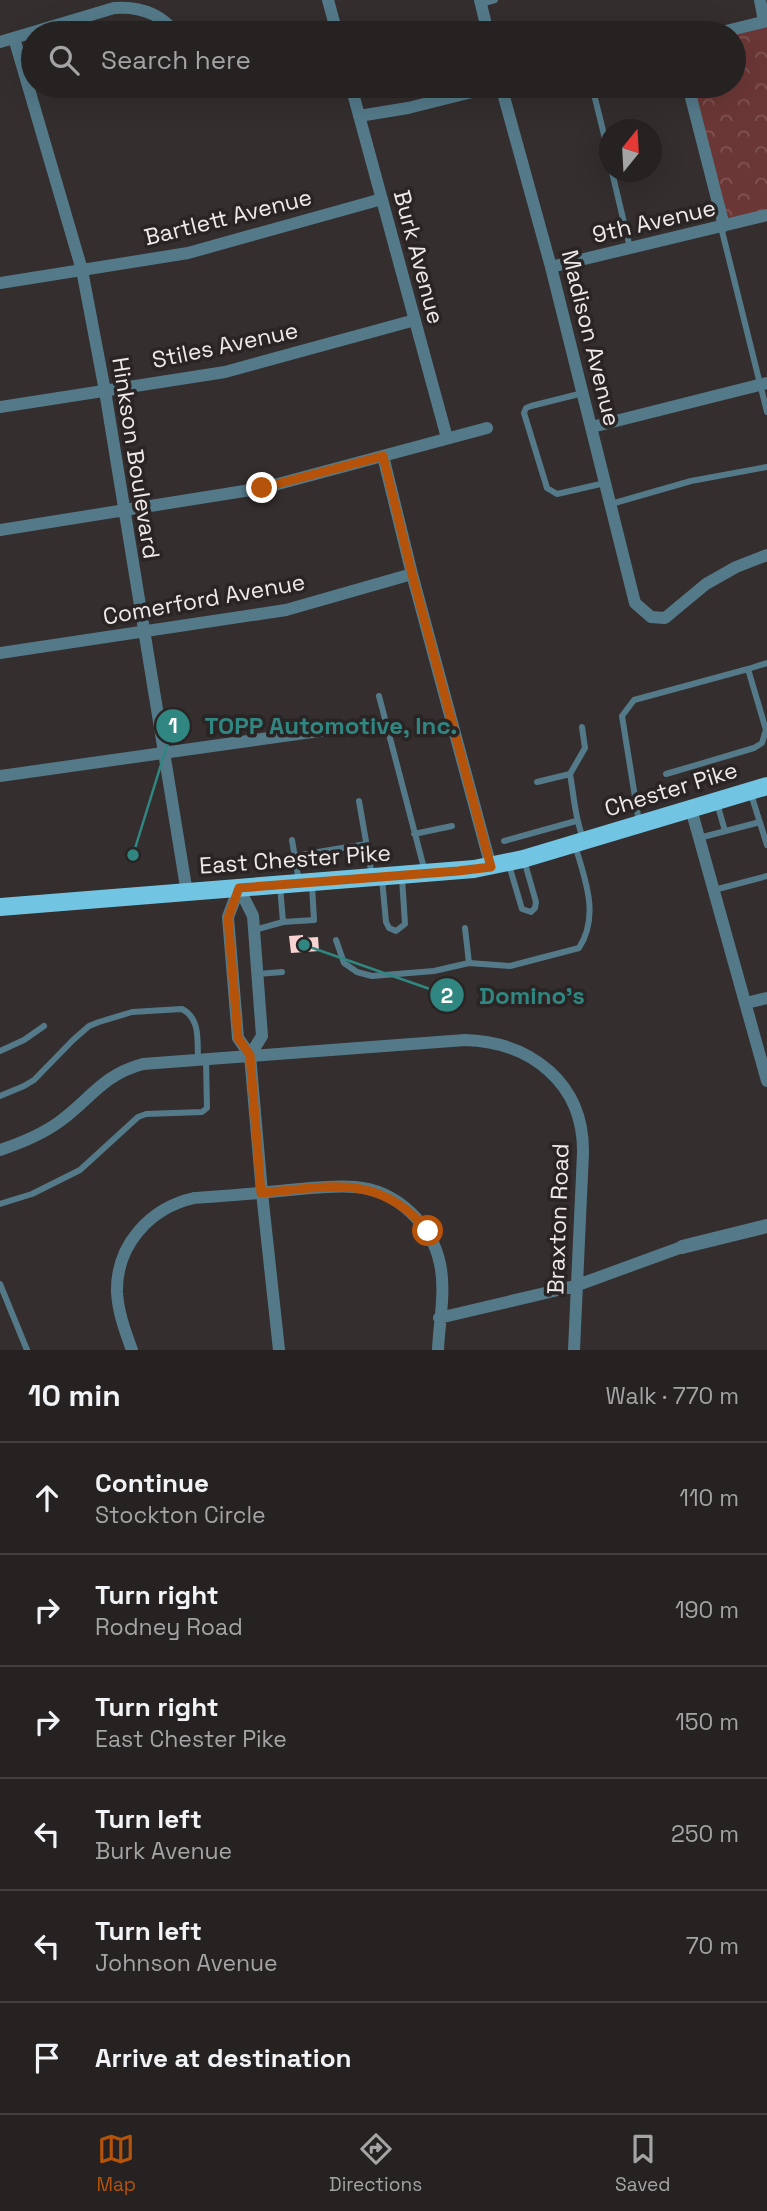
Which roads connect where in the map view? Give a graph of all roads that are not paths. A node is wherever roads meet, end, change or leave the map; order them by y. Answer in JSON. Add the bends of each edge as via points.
{"nodes":[{"id":1,"x":328,"y":0,"type":"edge"},
{"id":2,"x":495,"y":0,"type":"edge"},
{"id":3,"x":760,"y":0,"type":"edge"},
{"id":4,"x":480,"y":2,"type":"edge"},
{"id":5,"x":71,"y":21,"type":"edge"},
{"id":6,"x":166,"y":21,"type":"edge"},
{"id":7,"x":334,"y":21,"type":"edge"},
{"id":8,"x":485,"y":21,"type":"edge"},
{"id":9,"x":766,"y":21,"type":"edge"},
{"id":10,"x":746,"y":26,"type":"edge"},
{"id":11,"x":21,"y":36,"type":"edge"},
{"id":12,"x":14,"y":38,"type":"junction"},
{"id":13,"x":0,"y":42,"type":"edge"},
{"id":14,"x":21,"y":62,"type":"edge"},
{"id":15,"x":32,"y":98,"type":"edge"},
{"id":16,"x":354,"y":98,"type":"edge"},
{"id":17,"x":449,"y":98,"type":"edge"},
{"id":18,"x":502,"y":98,"type":"edge"},
{"id":19,"x":595,"y":98,"type":"edge"},
{"id":20,"x":691,"y":98,"type":"edge"},
{"id":21,"x":359,"y":116,"type":"junction"},
{"id":22,"x":600,"y":119,"type":"edge"},
{"id":23,"x":614,"y":182,"type":"edge"},
{"id":24,"x":382,"y":199,"type":"junction"},
{"id":25,"x":767,"y":215,"type":"edge"},
{"id":26,"x":723,"y":227,"type":"junction"},
{"id":27,"x":630,"y":248,"type":"junction"},
{"id":28,"x":551,"y":267,"type":"junction"},
{"id":29,"x":82,"y":270,"type":"junction"},
{"id":30,"x":0,"y":283,"type":"edge"},
{"id":31,"x":415,"y":320,"type":"junction"},
{"id":32,"x":763,"y":384,"type":"edge"},
{"id":33,"x":105,"y":391,"type":"junction"},
{"id":34,"x":583,"y":393,"type":"junction"},
{"id":35,"x":0,"y":407,"type":"edge"},
{"id":36,"x":767,"y":412,"type":"edge"},
{"id":37,"x":592,"y":427,"type":"junction"},
{"id":38,"x":487,"y":428,"type":"dead end"},
{"id":39,"x":447,"y":439,"type":"junction"},
{"id":40,"x":383,"y":456,"type":"junction"},
{"id":41,"x":767,"y":467,"type":"edge"},
{"id":42,"x":605,"y":482,"type":"junction"},
{"id":43,"x":611,"y":504,"type":"junction"},
{"id":44,"x":123,"y":511,"type":"junction"},
{"id":45,"x":0,"y":530,"type":"edge"},
{"id":46,"x":767,"y":555,"type":"edge"},
{"id":47,"x":412,"y":574,"type":"junction"},
{"id":48,"x":144,"y":631,"type":"junction"},
{"id":49,"x":0,"y":653,"type":"edge"},
{"id":50,"x":767,"y":663,"type":"edge"},
{"id":51,"x":748,"y":669,"type":"junction"},
{"id":52,"x":379,"y":696,"type":"dead end"},
{"id":53,"x":582,"y":727,"type":"dead end"},
{"id":54,"x":326,"y":730,"type":"dead end"},
{"id":55,"x":165,"y":753,"type":"junction"},
{"id":56,"x":570,"y":774,"type":"junction"},
{"id":57,"x":666,"y":774,"type":"dead end"},
{"id":58,"x":0,"y":776,"type":"edge"},
{"id":59,"x":537,"y":782,"type":"dead end"},
{"id":60,"x":759,"y":789,"type":"edge"},
{"id":61,"x":717,"y":801,"type":"junction"},
{"id":62,"x":359,"y":802,"type":"dead end"},
{"id":63,"x":691,"y":809,"type":"junction"},
{"id":64,"x":576,"y":821,"type":"junction"},
{"id":65,"x":760,"y":822,"type":"junction"},
{"id":66,"x":639,"y":824,"type":"junction"},
{"id":67,"x":452,"y":826,"type":"dead end"},
{"id":68,"x":546,"y":830,"type":"junction"},
{"id":69,"x":725,"y":831,"type":"junction"},
{"id":70,"x":415,"y":834,"type":"junction"},
{"id":71,"x":520,"y":837,"type":"junction"},
{"id":72,"x":699,"y":838,"type":"junction"},
{"id":73,"x":292,"y":840,"type":"dead end"},
{"id":74,"x":504,"y":841,"type":"dead end"},
{"id":75,"x":583,"y":841,"type":"junction"},
{"id":76,"x":366,"y":844,"type":"junction"},
{"id":77,"x":767,"y":845,"type":"edge"},
{"id":78,"x":553,"y":850,"type":"junction"},
{"id":79,"x":294,"y":856,"type":"junction"},
{"id":80,"x":512,"y":861,"type":"junction"},
{"id":81,"x":425,"y":874,"type":"junction"},
{"id":82,"x":401,"y":876,"type":"junction"},
{"id":83,"x":767,"y":876,"type":"edge"},
{"id":84,"x":377,"y":878,"type":"junction"},
{"id":85,"x":305,"y":883,"type":"junction"},
{"id":86,"x":280,"y":885,"type":"junction"},
{"id":87,"x":239,"y":888,"type":"junction"},
{"id":88,"x":714,"y":890,"type":"junction"},
{"id":89,"x":187,"y":892,"type":"junction"},
{"id":90,"x":0,"y":907,"type":"edge"},
{"id":91,"x":283,"y":922,"type":"junction"},
{"id":92,"x":465,"y":928,"type":"dead end"},
{"id":93,"x":254,"y":930,"type":"junction"},
{"id":94,"x":336,"y":940,"type":"dead end"},
{"id":95,"x":468,"y":963,"type":"junction"},
{"id":96,"x":282,"y":972,"type":"dead end"},
{"id":97,"x":258,"y":974,"type":"junction"},
{"id":98,"x":767,"y":998,"type":"edge"},
{"id":99,"x":746,"y":1003,"type":"junction"},
{"id":100,"x":44,"y":1026,"type":"dead end"},
{"id":101,"x":0,"y":1051,"type":"edge"},
{"id":102,"x":250,"y":1055,"type":"junction"},
{"id":103,"x":202,"y":1059,"type":"junction"},
{"id":104,"x":767,"y":1081,"type":"edge"},
{"id":105,"x":0,"y":1096,"type":"edge"},
{"id":106,"x":0,"y":1150,"type":"edge"},
{"id":107,"x":261,"y":1193,"type":"junction"},
{"id":108,"x":0,"y":1204,"type":"edge"},
{"id":109,"x":767,"y":1226,"type":"edge"},
{"id":110,"x":682,"y":1247,"type":"joint"},
{"id":111,"x":0,"y":1284,"type":"edge"},
{"id":112,"x":575,"y":1286,"type":"junction"},
{"id":113,"x":439,"y":1318,"type":"junction"},
{"id":114,"x":27,"y":1350,"type":"edge"},
{"id":115,"x":132,"y":1350,"type":"edge"},
{"id":116,"x":279,"y":1350,"type":"edge"},
{"id":117,"x":438,"y":1350,"type":"edge"},
{"id":118,"x":574,"y":1350,"type":"edge"}],
"edges":[{"from":1,"to":7,"type":"street"},
{"from":2,"to":4,"type":"lane"},
{"from":3,"to":9,"type":"street"},
{"from":4,"to":8,"type":"street"},
{"from":5,"to":6,"type":"street","via":[[130,7]]},
{"from":9,"to":10,"type":"street"},
{"from":11,"to":12,"type":"street"},
{"from":12,"to":13,"type":"street"},
{"from":12,"to":14,"type":"street","name":"Hinkson Boulevard"},
{"from":15,"to":29,"type":"street","name":"Hinkson Boulevard"},
{"from":16,"to":21,"type":"street","name":"Burk Avenue"},
{"from":17,"to":21,"type":"street"},
{"from":18,"to":28,"type":"street","name":"Madison Avenue"},
{"from":19,"to":22,"type":"lane"},
{"from":20,"to":26,"type":"street"},
{"from":21,"to":24,"type":"street","name":"Burk Avenue"},
{"from":23,"to":27,"type":"lane"},
{"from":24,"to":29,"type":"street","name":"Bartlett Avenue","via":[[188,253]]},
{"from":24,"to":31,"type":"street","name":"Burk Avenue"},
{"from":25,"to":26,"type":"street","name":"9th Avenue"},
{"from":26,"to":27,"type":"street","name":"9th Avenue"},
{"from":26,"to":32,"type":"lane"},
{"from":27,"to":28,"type":"street","name":"9th Avenue"},
{"from":28,"to":34,"type":"street","name":"Madison Avenue"},
{"from":29,"to":30,"type":"street","name":"Bartlett Avenue"},
{"from":29,"to":33,"type":"street","name":"Hinkson Boulevard"},
{"from":31,"to":33,"type":"street","name":"Stiles Avenue","via":[[225,372]]},
{"from":31,"to":39,"type":"street","name":"Burk Avenue"},
{"from":32,"to":36,"type":"lane"},
{"from":32,"to":37,"type":"street"},
{"from":33,"to":35,"type":"street","name":"Stiles Avenue"},
{"from":33,"to":44,"type":"street","name":"Hinkson Boulevard"},
{"from":34,"to":37,"type":"street","name":"Madison Avenue"},
{"from":34,"to":42,"type":"lane","via":[[531,405],[524,413],[551,492]]},
{"from":37,"to":42,"type":"street","name":"Madison Avenue"},
{"from":38,"to":39,"type":"street"},
{"from":39,"to":40,"type":"street"},
{"from":40,"to":44,"type":"street","via":[[262,488]]},
{"from":40,"to":47,"type":"street"},
{"from":41,"to":43,"type":"lane","via":[[691,481]]},
{"from":42,"to":43,"type":"street","name":"Madison Avenue"},
{"from":43,"to":46,"type":"street","name":"Madison Avenue","via":[[635,603],[651,617],[665,618],[706,584]]},
{"from":44,"to":45,"type":"street"},
{"from":44,"to":48,"type":"street","name":"Hinkson Boulevard"},
{"from":47,"to":48,"type":"street","name":"Comerford Avenue","via":[[286,610]]},
{"from":47,"to":80,"type":"street"},
{"from":48,"to":49,"type":"street","name":"Comerford Avenue"},
{"from":48,"to":55,"type":"street","name":"Hinkson Boulevard"},
{"from":50,"to":51,"type":"lane"},
{"from":51,"to":57,"type":"lane","via":[[766,730],[762,743]]},
{"from":51,"to":66,"type":"lane","via":[[634,700],[625,710],[622,716]]},
{"from":52,"to":70,"type":"lane"},
{"from":53,"to":56,"type":"lane","via":[[585,748]]},
{"from":54,"to":55,"type":"street"},
{"from":55,"to":58,"type":"street"},
{"from":55,"to":89,"type":"street","name":"Hinkson Boulevard"},
{"from":56,"to":59,"type":"lane"},
{"from":56,"to":64,"type":"lane"},
{"from":60,"to":61,"type":"main road","name":"Chester Pike"},
{"from":60,"to":65,"type":"lane"},
{"from":61,"to":63,"type":"main road","name":"Chester Pike"},
{"from":61,"to":69,"type":"lane"},
{"from":62,"to":76,"type":"lane"},
{"from":63,"to":66,"type":"main road","name":"Chester Pike"},
{"from":63,"to":72,"type":"street"},
{"from":64,"to":68,"type":"lane"},
{"from":64,"to":75,"type":"lane"},
{"from":65,"to":69,"type":"lane"},
{"from":65,"to":77,"type":"lane"},
{"from":66,"to":75,"type":"main road","name":"Chester Pike"},
{"from":67,"to":70,"type":"lane"},
{"from":68,"to":71,"type":"lane"},
{"from":68,"to":78,"type":"lane"},
{"from":69,"to":72,"type":"lane"},
{"from":70,"to":81,"type":"lane"},
{"from":71,"to":74,"type":"lane"},
{"from":71,"to":80,"type":"lane"},
{"from":72,"to":88,"type":"street"},
{"from":73,"to":79,"type":"lane"},
{"from":75,"to":78,"type":"main road","name":"East Chester Pike"},
{"from":75,"to":95,"type":"lane","via":[[591,904],[587,932],[579,948],[510,966]]},
{"from":76,"to":79,"type":"lane"},
{"from":76,"to":84,"type":"lane"},
{"from":78,"to":80,"type":"main road","name":"East Chester Pike"},
{"from":79,"to":85,"type":"lane"},
{"from":80,"to":80,"type":"lane","via":[[521,906],[531,912],[536,902]]},
{"from":80,"to":81,"type":"main road","name":"East Chester Pike"},
{"from":81,"to":82,"type":"main road","name":"East Chester Pike"},
{"from":82,"to":84,"type":"main road","name":"East Chester Pike"},
{"from":82,"to":84,"type":"lane","via":[[405,924],[396,930],[386,922]]},
{"from":83,"to":88,"type":"lane"},
{"from":84,"to":85,"type":"main road","name":"East Chester Pike"},
{"from":85,"to":86,"type":"main road","name":"East Chester Pike"},
{"from":85,"to":91,"type":"lane","via":[[314,920]]},
{"from":86,"to":87,"type":"main road","name":"East Chester Pike"},
{"from":86,"to":91,"type":"lane"},
{"from":87,"to":89,"type":"main road","name":"East Chester Pike"},
{"from":87,"to":93,"type":"street","via":[[253,916]]},
{"from":87,"to":102,"type":"street","via":[[228,918],[238,1038]]},
{"from":88,"to":99,"type":"street"},
{"from":89,"to":90,"type":"main road","name":"East Chester Pike"},
{"from":91,"to":93,"type":"lane"},
{"from":92,"to":95,"type":"lane"},
{"from":93,"to":97,"type":"street"},
{"from":94,"to":95,"type":"lane","via":[[345,963],[364,975],[434,971]]},
{"from":96,"to":97,"type":"lane"},
{"from":97,"to":102,"type":"street","via":[[262,1036]]},
{"from":98,"to":99,"type":"street"},
{"from":99,"to":104,"type":"street"},
{"from":100,"to":101,"type":"lane"},
{"from":102,"to":103,"type":"street","name":"Braxton Road"},
{"from":102,"to":107,"type":"street"},
{"from":102,"to":112,"type":"street","name":"Braxton Road","via":[[465,1040],[496,1043],[537,1061],[559,1080],[581,1123]]},
{"from":103,"to":105,"type":"lane","via":[[196,1023],[188,1012],[132,1012],[89,1026],[34,1080]]},
{"from":103,"to":106,"type":"street","name":"Braxton Road","via":[[127,1068],[45,1132]]},
{"from":103,"to":108,"type":"lane","via":[[208,1098],[202,1112],[138,1117],[80,1170]]},
{"from":107,"to":113,"type":"street","via":[[358,1187],[409,1210],[428,1231],[438,1253],[442,1276]]},
{"from":107,"to":115,"type":"street","via":[[178,1201],[140,1228],[118,1274],[118,1306]]},
{"from":107,"to":116,"type":"street"},
{"from":109,"to":110,"type":"street"},
{"from":110,"to":112,"type":"street"},
{"from":111,"to":114,"type":"lane"},
{"from":112,"to":113,"type":"street"},
{"from":112,"to":118,"type":"street","name":"Braxton Road"},
{"from":113,"to":117,"type":"street"}]}
